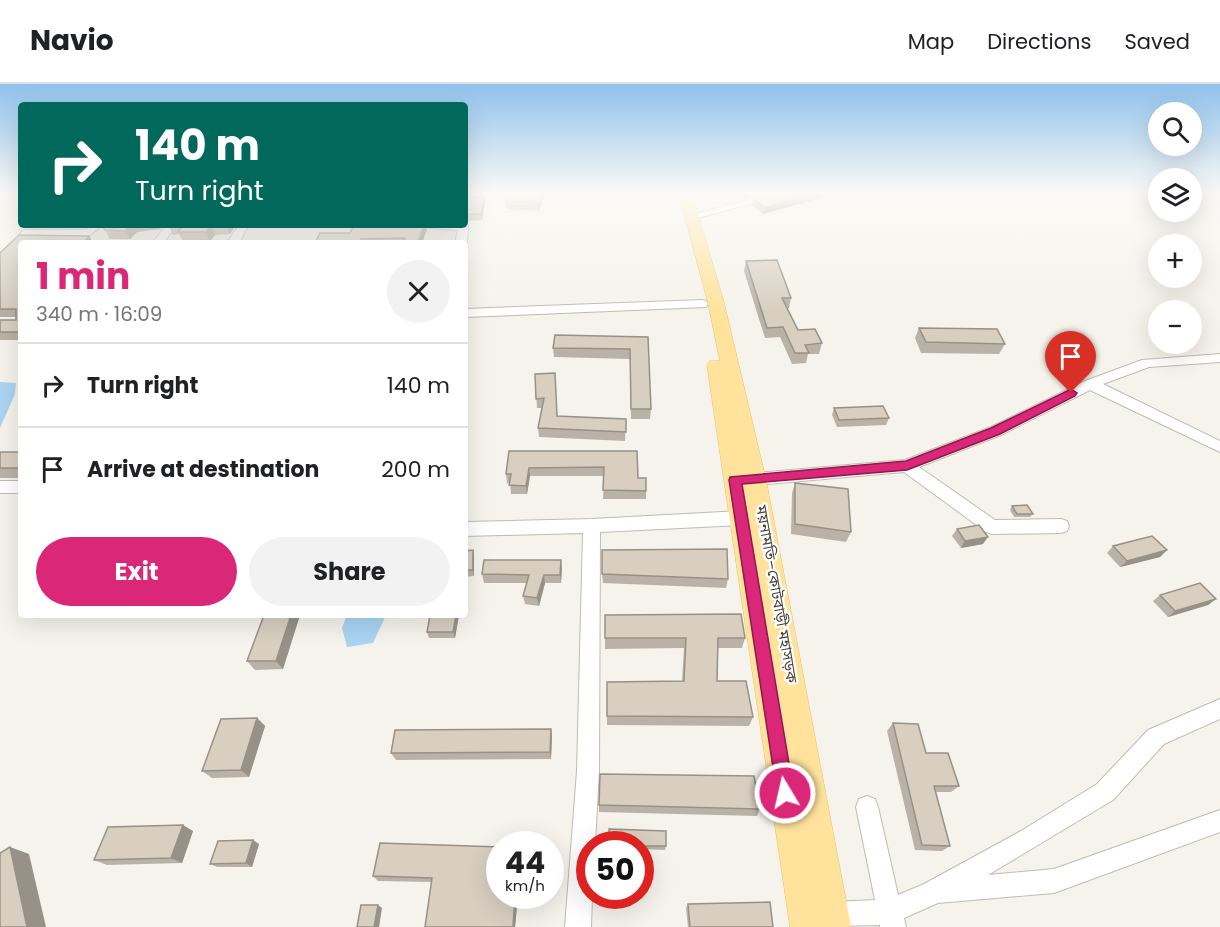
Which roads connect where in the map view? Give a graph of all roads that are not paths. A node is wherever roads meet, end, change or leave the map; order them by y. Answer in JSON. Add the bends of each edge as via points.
{"nodes":[{"id":1,"x":25,"y":233,"type":"edge"},
{"id":2,"x":54,"y":233,"type":"edge"},
{"id":3,"x":683,"y":233,"type":"edge"},
{"id":4,"x":695,"y":233,"type":"edge"},
{"id":5,"x":702,"y":304,"type":"junction"},
{"id":6,"x":468,"y":313,"type":"edge"},
{"id":7,"x":1220,"y":358,"type":"edge"},
{"id":8,"x":1090,"y":384,"type":"junction"},
{"id":9,"x":1220,"y":447,"type":"edge"},
{"id":10,"x":907,"y":466,"type":"junction"},
{"id":11,"x":746,"y":480,"type":"junction"},
{"id":12,"x":0,"y":487,"type":"edge"},
{"id":13,"x":18,"y":487,"type":"edge"},
{"id":14,"x":741,"y":518,"type":"junction"},
{"id":15,"x":592,"y":526,"type":"junction"},
{"id":16,"x":1061,"y":526,"type":"dead end"},
{"id":17,"x":468,"y":529,"type":"edge"},
{"id":18,"x":1220,"y":709,"type":"edge"},
{"id":19,"x":867,"y":807,"type":"dead end"},
{"id":20,"x":1220,"y":821,"type":"edge"},
{"id":21,"x":933,"y":893,"type":"junction"},
{"id":22,"x":834,"y":920,"type":"edge"},
{"id":23,"x":891,"y":920,"type":"edge"},
{"id":24,"x":578,"y":927,"type":"edge"},
{"id":25,"x":806,"y":927,"type":"edge"}],
"edges":[{"from":1,"to":2,"type":"street","via":[[21,237]]},
{"from":3,"to":5,"type":"main road","name":"ময়নামতি–কোটবাড়ী মহাসড়ক"},
{"from":4,"to":11,"type":"main road","name":"ময়নামতি–কোটবাড়ী মহাসড়ক","via":[[716,303]]},
{"from":5,"to":6,"type":"street"},
{"from":5,"to":11,"type":"main road","name":"ময়নামতি–কোটবাড়ী মহাসড়ক"},
{"from":7,"to":8,"type":"street","via":[[1147,363]]},
{"from":8,"to":9,"type":"street"},
{"from":8,"to":10,"type":"street","via":[[996,431]]},
{"from":10,"to":11,"type":"street"},
{"from":10,"to":16,"type":"street","via":[[992,527]]},
{"from":11,"to":14,"type":"main road","name":"ময়নামতি–কোটবাড়ী মহাসড়ক"},
{"from":11,"to":22,"type":"main road","name":"ময়নামতি–কোটবাড়ী মহাসড়ক"},
{"from":12,"to":13,"type":"street"},
{"from":14,"to":15,"type":"street"},
{"from":14,"to":25,"type":"main road","name":"ময়নামতি–কোটবাড়ী মহাসড়ক"},
{"from":15,"to":17,"type":"street"},
{"from":15,"to":24,"type":"street","via":[[588,771]]},
{"from":18,"to":21,"type":"street","via":[[1156,737],[1105,792]]},
{"from":19,"to":23,"type":"street"},
{"from":20,"to":21,"type":"street","via":[[1054,881]]},
{"from":21,"to":23,"type":"street"},
{"from":22,"to":23,"type":"street"}]}
